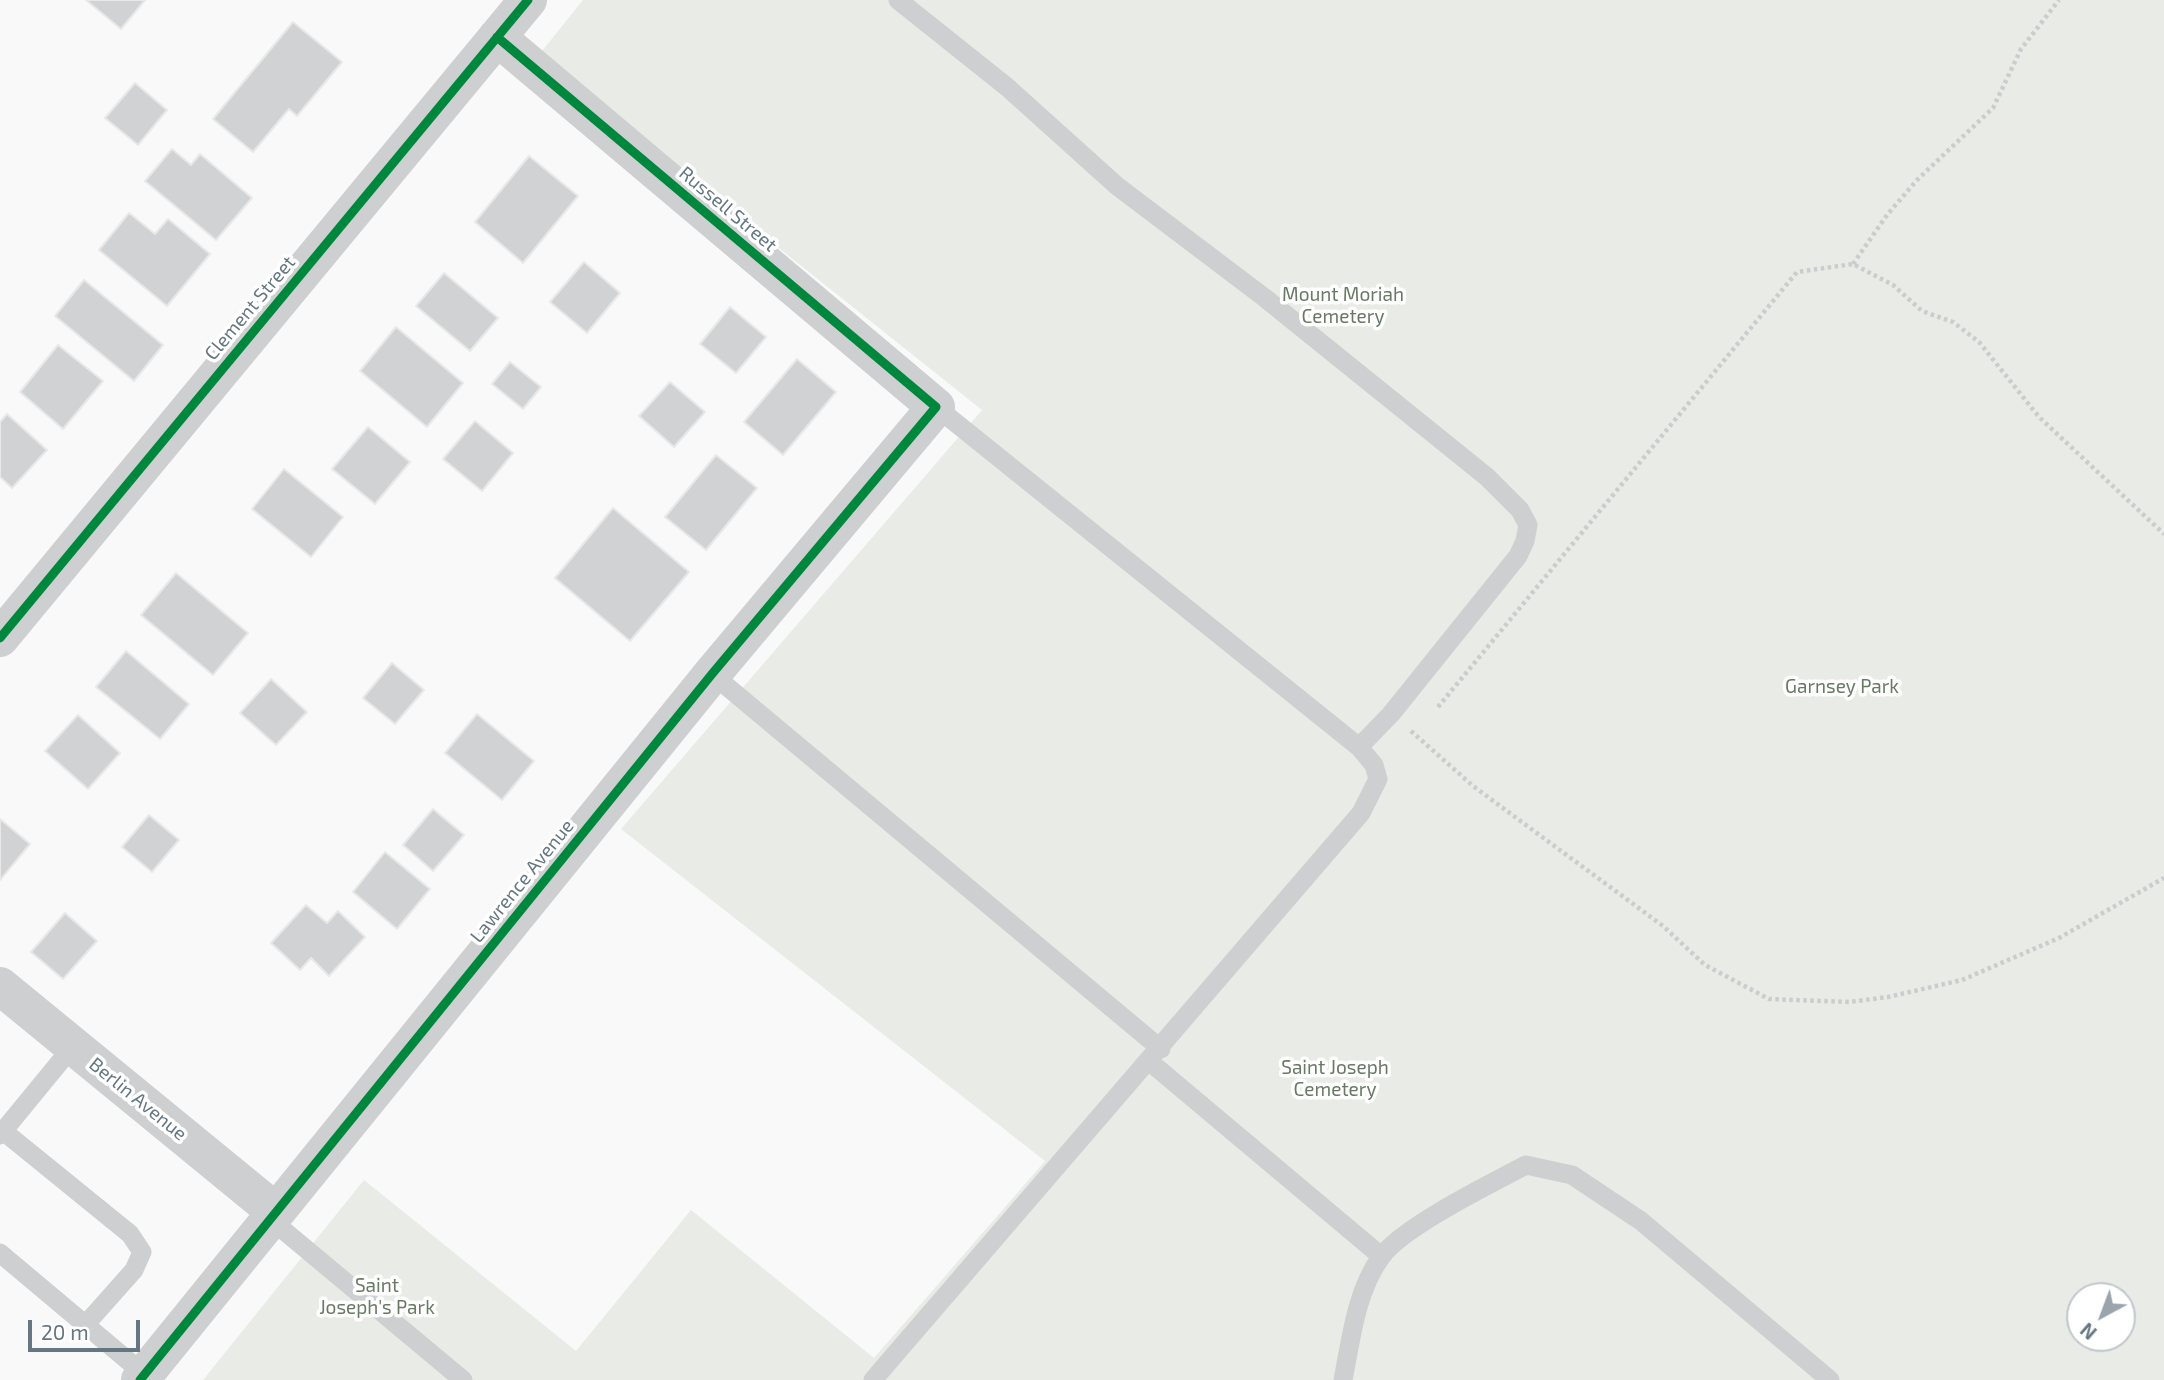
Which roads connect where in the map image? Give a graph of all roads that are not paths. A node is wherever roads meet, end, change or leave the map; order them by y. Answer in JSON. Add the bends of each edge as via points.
{"nodes":[{"id":1,"x":528,"y":0,"type":"edge"},
{"id":2,"x":898,"y":0,"type":"edge"},
{"id":3,"x":497,"y":37,"type":"junction"},
{"id":4,"x":936,"y":407,"type":"junction"},
{"id":5,"x":0,"y":638,"type":"edge"},
{"id":6,"x":712,"y":674,"type":"junction"},
{"id":7,"x":1359,"y":747,"type":"junction"},
{"id":8,"x":0,"y":986,"type":"edge"},
{"id":9,"x":73,"y":1046,"type":"junction"},
{"id":10,"x":1155,"y":1056,"type":"junction"},
{"id":11,"x":2,"y":1133,"type":"edge"},
{"id":12,"x":273,"y":1216,"type":"junction"},
{"id":13,"x":0,"y":1253,"type":"edge"},
{"id":14,"x":1381,"y":1256,"type":"junction"},
{"id":15,"x":86,"y":1324,"type":"junction"},
{"id":16,"x":142,"y":1377,"type":"edge"},
{"id":17,"x":463,"y":1380,"type":"edge"},
{"id":18,"x":873,"y":1380,"type":"edge"},
{"id":19,"x":1343,"y":1380,"type":"edge"},
{"id":20,"x":1830,"y":1380,"type":"edge"}],
"edges":[{"from":1,"to":3,"type":"street","name":"Clement Street"},
{"from":2,"to":7,"type":"lane","via":[[1117,186],[1366,378],[1487,477],[1520,510],[1528,525],[1518,556]]},
{"from":3,"to":4,"type":"street","name":"Russell Street"},
{"from":3,"to":5,"type":"street","name":"Clement Street"},
{"from":4,"to":6,"type":"street","name":"Lawrence Avenue"},
{"from":4,"to":7,"type":"lane"},
{"from":6,"to":10,"type":"lane"},
{"from":6,"to":12,"type":"street","name":"Lawrence Avenue"},
{"from":7,"to":10,"type":"lane","via":[[1374,765],[1378,779],[1361,813]]},
{"from":8,"to":9,"type":"street","name":"Berlin Avenue"},
{"from":9,"to":11,"type":"lane"},
{"from":9,"to":12,"type":"street","name":"Berlin Avenue"},
{"from":10,"to":14,"type":"lane"},
{"from":10,"to":18,"type":"lane"},
{"from":11,"to":15,"type":"lane","via":[[130,1234],[142,1252],[134,1270]]},
{"from":12,"to":16,"type":"street","name":"Lawrence Avenue"},
{"from":12,"to":17,"type":"lane"},
{"from":13,"to":15,"type":"lane"},
{"from":14,"to":19,"type":"lane","via":[[1362,1297]]},
{"from":14,"to":20,"type":"lane","via":[[1412,1231],[1526,1165],[1572,1175],[1641,1221]]},
{"from":15,"to":16,"type":"lane"}]}
